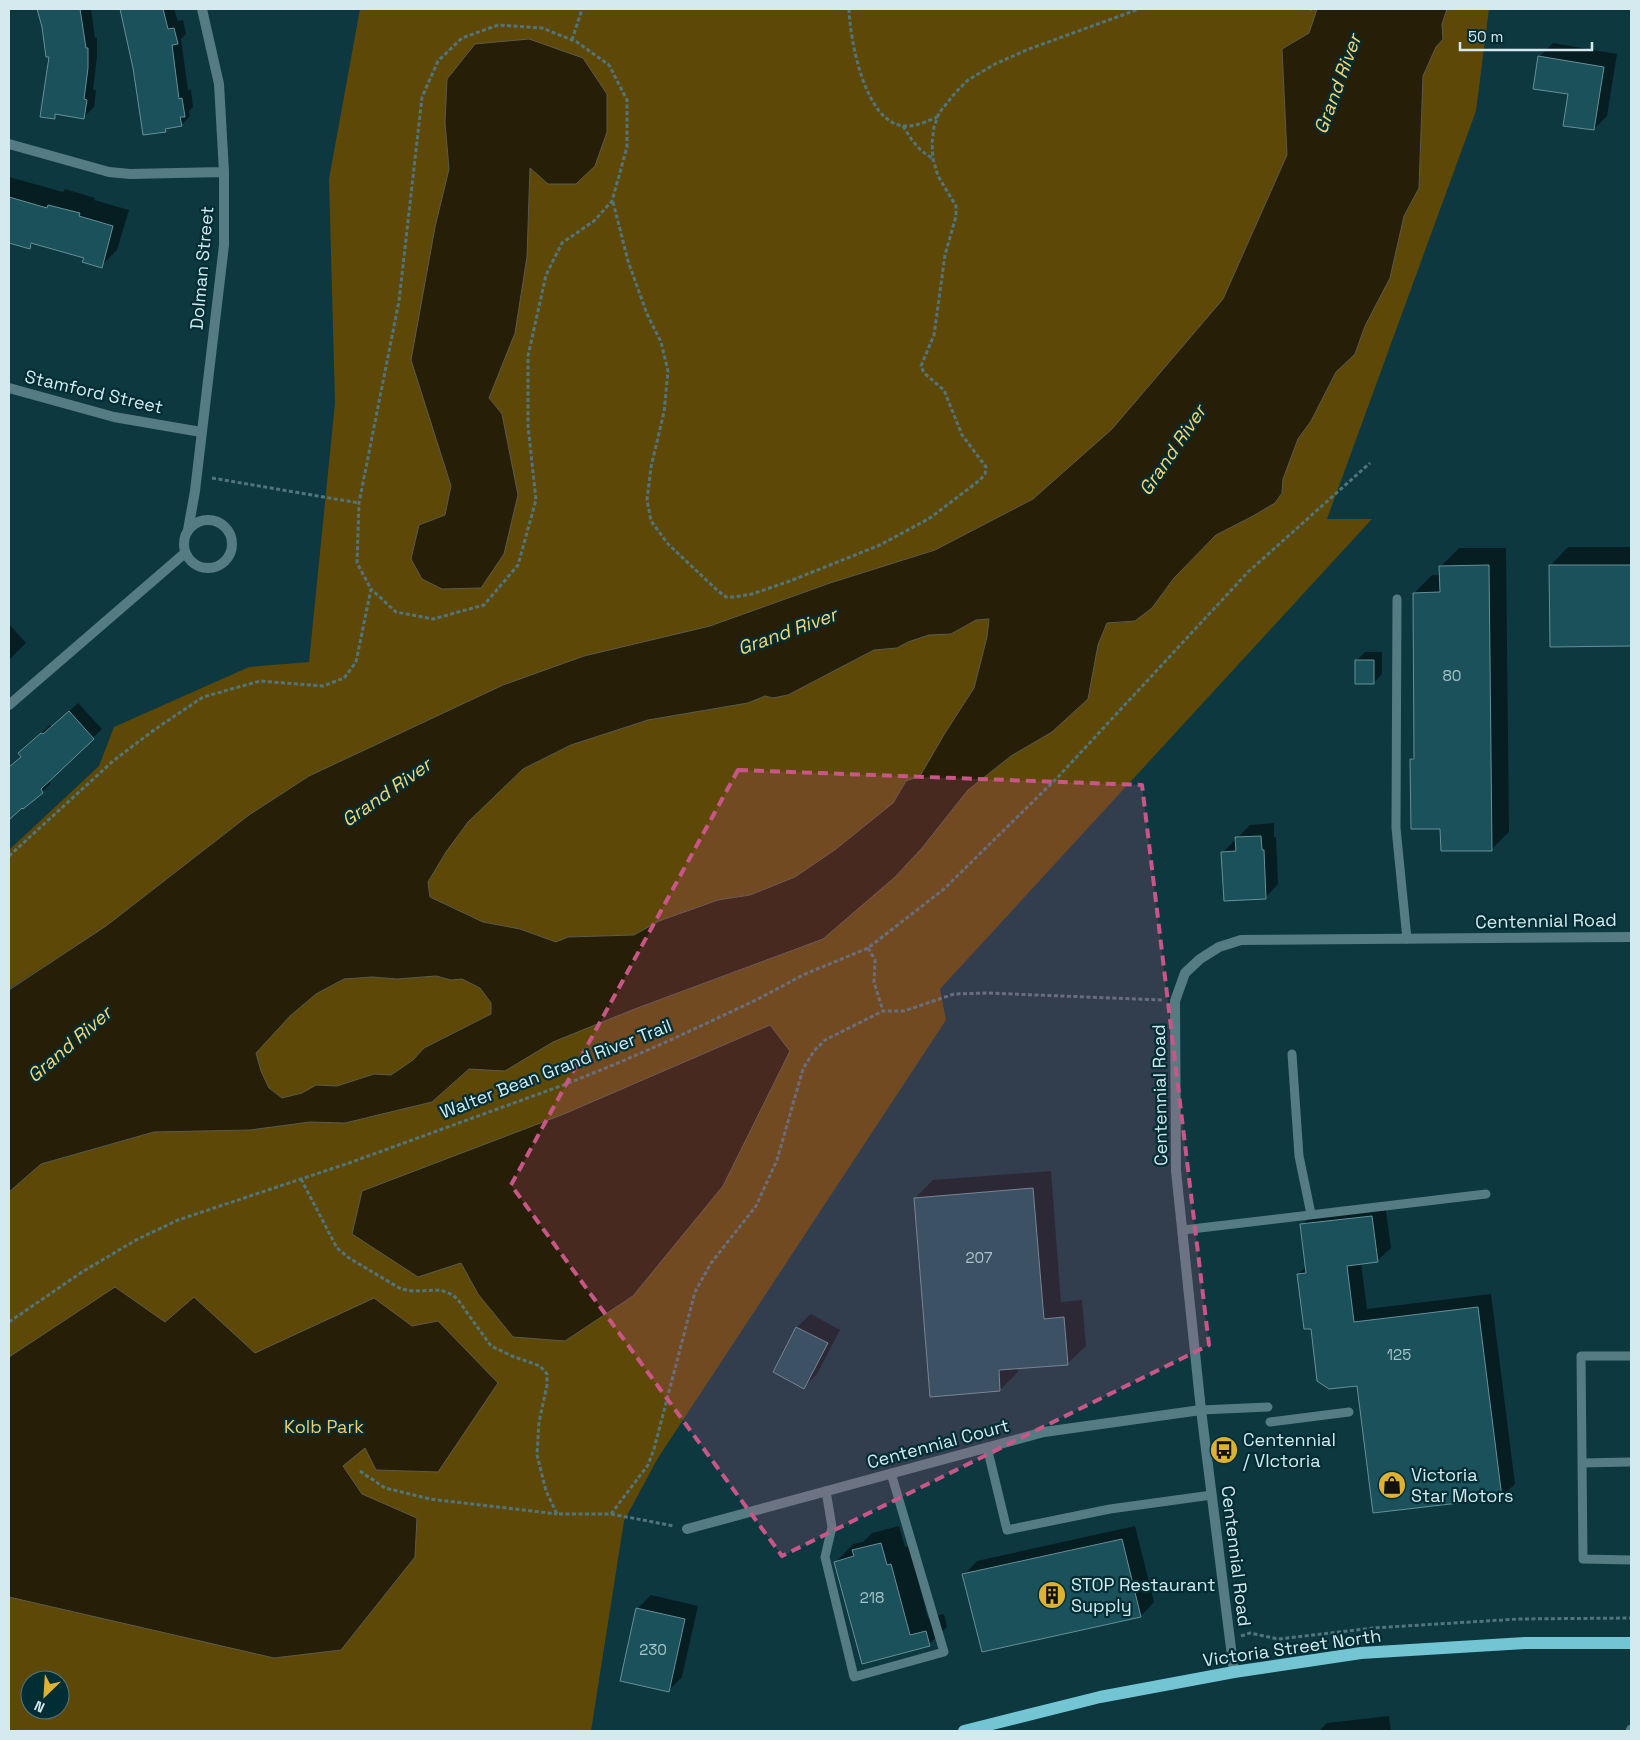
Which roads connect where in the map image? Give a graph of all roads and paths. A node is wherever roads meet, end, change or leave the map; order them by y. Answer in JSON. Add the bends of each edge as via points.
{"nodes":[{"id":1,"x":202,"y":9,"type":"edge"},
{"id":2,"x":582,"y":9,"type":"edge"},
{"id":3,"x":849,"y":9,"type":"edge"},
{"id":4,"x":1139,"y":9,"type":"edge"},
{"id":5,"x":572,"y":40,"type":"junction"},
{"id":6,"x":938,"y":118,"type":"junction"},
{"id":7,"x":903,"y":126,"type":"junction"},
{"id":8,"x":9,"y":144,"type":"edge"},
{"id":9,"x":933,"y":158,"type":"junction"},
{"id":10,"x":224,"y":172,"type":"junction"},
{"id":11,"x":612,"y":202,"type":"junction"},
{"id":12,"x":9,"y":388,"type":"edge"},
{"id":13,"x":201,"y":432,"type":"junction"},
{"id":14,"x":1370,"y":463,"type":"dead end"},
{"id":15,"x":212,"y":478,"type":"dead end"},
{"id":16,"x":359,"y":503,"type":"junction"},
{"id":17,"x":188,"y":530,"type":"junction"},
{"id":18,"x":185,"y":553,"type":"junction"},
{"id":19,"x":371,"y":589,"type":"junction"},
{"id":20,"x":1397,"y":599,"type":"dead end"},
{"id":21,"x":9,"y":705,"type":"edge"},
{"id":22,"x":9,"y":856,"type":"edge"},
{"id":23,"x":1631,"y":937,"type":"edge"},
{"id":24,"x":1407,"y":939,"type":"junction"},
{"id":25,"x":868,"y":948,"type":"junction"},
{"id":26,"x":1175,"y":1000,"type":"junction"},
{"id":27,"x":883,"y":1010,"type":"junction"},
{"id":28,"x":1292,"y":1054,"type":"dead end"},
{"id":29,"x":301,"y":1180,"type":"junction"},
{"id":30,"x":1486,"y":1194,"type":"dead end"},
{"id":31,"x":1311,"y":1214,"type":"junction"},
{"id":32,"x":1182,"y":1230,"type":"junction"},
{"id":33,"x":9,"y":1322,"type":"edge"},
{"id":34,"x":1631,"y":1356,"type":"edge"},
{"id":35,"x":1268,"y":1407,"type":"dead end"},
{"id":36,"x":1202,"y":1410,"type":"junction"},
{"id":37,"x":1349,"y":1412,"type":"dead end"},
{"id":38,"x":1270,"y":1422,"type":"dead end"},
{"id":39,"x":987,"y":1448,"type":"junction"},
{"id":40,"x":1629,"y":1462,"type":"dead end"},
{"id":41,"x":1582,"y":1463,"type":"junction"},
{"id":42,"x":360,"y":1471,"type":"dead end"},
{"id":43,"x":891,"y":1474,"type":"junction"},
{"id":44,"x":826,"y":1491,"type":"junction"},
{"id":45,"x":1212,"y":1495,"type":"junction"},
{"id":46,"x":558,"y":1514,"type":"junction"},
{"id":47,"x":611,"y":1514,"type":"junction"},
{"id":48,"x":687,"y":1529,"type":"joint"},
{"id":49,"x":1631,"y":1560,"type":"edge"},
{"id":50,"x":1631,"y":1618,"type":"edge"},
{"id":51,"x":1230,"y":1639,"type":"junction"},
{"id":52,"x":1631,"y":1643,"type":"edge"},
{"id":53,"x":1234,"y":1672,"type":"junction"},
{"id":54,"x":964,"y":1731,"type":"edge"}],
"edges":[{"from":1,"to":10,"type":"street","name":"Dolman Street","via":[[218,84]]},
{"from":2,"to":5,"type":"path"},
{"from":3,"to":7,"type":"path","via":[[863,83],[889,121]]},
{"from":4,"to":6,"type":"path","via":[[995,64],[968,80]]},
{"from":5,"to":11,"type":"path","via":[[609,65],[627,100],[627,147]]},
{"from":5,"to":16,"type":"path","via":[[542,28],[498,25],[462,38],[438,61],[422,97],[400,301]]},
{"from":6,"to":7,"type":"path"},
{"from":6,"to":9,"type":"path","via":[[932,143]]},
{"from":7,"to":9,"type":"path","via":[[925,154]]},
{"from":8,"to":10,"type":"street","via":[[109,172]]},
{"from":9,"to":11,"type":"path","via":[[938,176],[956,206],[956,216],[945,255],[934,334],[921,366],[924,373],[944,390],[962,436],[986,467],[985,474],[930,518],[880,545],[790,581],[734,598],[726,597],[693,568],[668,544],[651,521],[648,492],[664,412],[668,371],[661,342],[628,261]]},
{"from":10,"to":13,"type":"street","name":"Dolman Street","via":[[222,270]]},
{"from":11,"to":19,"type":"path","via":[[594,221],[562,243],[546,275],[528,356],[528,426],[536,500],[518,565],[484,605],[433,619],[396,612]]},
{"from":12,"to":13,"type":"street","name":"Stamford Street","via":[[114,417]]},
{"from":13,"to":17,"type":"street","name":"Dolman Street"},
{"from":14,"to":25,"type":"path","name":"Walter Bean Grand River Trail","via":[[1248,572],[1058,777],[944,889]]},
{"from":15,"to":16,"type":"path"},
{"from":16,"to":19,"type":"path","via":[[357,563]]},
{"from":17,"to":18,"type":"street","name":"Dolman Street"},
{"from":17,"to":18,"type":"street","via":[[201,521],[216,521],[229,531],[232,546],[226,561],[211,568],[196,565]]},
{"from":18,"to":21,"type":"street"},
{"from":19,"to":22,"type":"path","via":[[356,662],[344,678],[323,686],[260,680],[203,697],[113,761]]},
{"from":20,"to":24,"type":"lane","via":[[1396,828]]},
{"from":23,"to":24,"type":"street","name":"Centennial Road"},
{"from":24,"to":26,"type":"street","name":"Centennial Road","via":[[1241,940],[1219,947],[1200,959],[1185,973]]},
{"from":25,"to":27,"type":"path","via":[[875,960],[874,982]]},
{"from":25,"to":29,"type":"path","name":"Walter Bean Grand River Trail","via":[[805,974],[618,1064]]},
{"from":26,"to":27,"type":"path","via":[[954,994],[904,1011]]},
{"from":26,"to":32,"type":"street","name":"Centennial Road","via":[[1176,1171]]},
{"from":27,"to":47,"type":"path","via":[[825,1040],[803,1069],[777,1160],[756,1206],[711,1263],[695,1292],[648,1465]]},
{"from":28,"to":31,"type":"lane","via":[[1299,1156]]},
{"from":29,"to":33,"type":"path","name":"Walter Bean Grand River Trail","via":[[178,1220],[136,1240]]},
{"from":29,"to":46,"type":"path","via":[[337,1248],[349,1258],[402,1289],[441,1290],[452,1294],[491,1346],[540,1366],[547,1374],[537,1456],[546,1491]]},
{"from":30,"to":31,"type":"lane"},
{"from":31,"to":32,"type":"lane"},
{"from":32,"to":36,"type":"street","name":"Centennial Road"},
{"from":34,"to":41,"type":"lane","via":[[1581,1356]]},
{"from":35,"to":36,"type":"lane"},
{"from":36,"to":39,"type":"street","name":"Centennial Court","via":[[1044,1432]]},
{"from":36,"to":45,"type":"street","name":"Centennial Road"},
{"from":37,"to":38,"type":"lane"},
{"from":39,"to":43,"type":"street","name":"Centennial Court"},
{"from":39,"to":45,"type":"lane","via":[[1007,1530],[1110,1509]]},
{"from":40,"to":41,"type":"lane"},
{"from":41,"to":49,"type":"lane","via":[[1583,1559]]},
{"from":42,"to":46,"type":"path","via":[[385,1488],[430,1499]]},
{"from":43,"to":44,"type":"street","name":"Centennial Court"},
{"from":43,"to":44,"type":"lane","via":[[944,1652],[854,1677],[825,1557],[832,1527]]},
{"from":44,"to":48,"type":"street","name":"Centennial Court"},
{"from":45,"to":51,"type":"street","name":"Centennial Road"},
{"from":46,"to":47,"type":"path"},
{"from":47,"to":48,"type":"path"},
{"from":50,"to":51,"type":"path","name":"Victoria Street North","via":[[1499,1620],[1373,1628],[1278,1639],[1250,1633]]},
{"from":51,"to":53,"type":"street","name":"Centennial Road"},
{"from":52,"to":53,"type":"main road","name":"Victoria Street North","via":[[1525,1643],[1361,1653]]},
{"from":53,"to":54,"type":"main road","name":"Victoria Street North","via":[[1100,1697]]}]}
